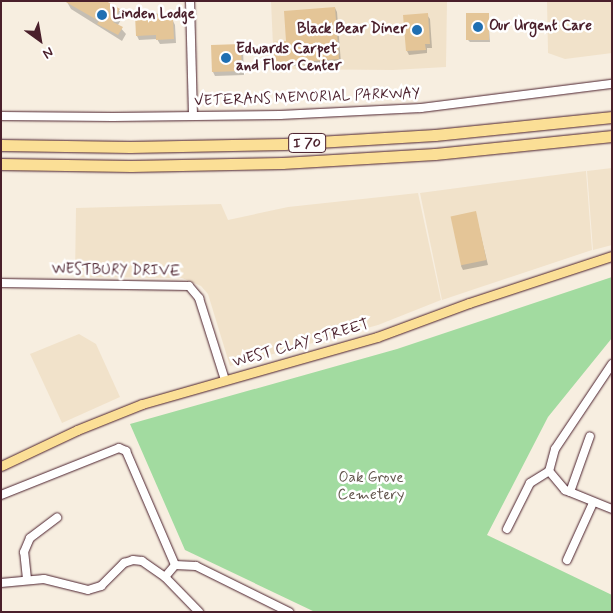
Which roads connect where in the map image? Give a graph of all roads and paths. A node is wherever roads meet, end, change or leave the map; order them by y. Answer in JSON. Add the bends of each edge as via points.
{"nodes":[{"id":1,"x":190,"y":1,"type":"edge"},
{"id":2,"x":612,"y":84,"type":"edge"},
{"id":3,"x":1,"y":116,"type":"edge"},
{"id":4,"x":193,"y":116,"type":"junction"},
{"id":5,"x":612,"y":117,"type":"edge"},
{"id":6,"x":612,"y":136,"type":"edge"},
{"id":7,"x":1,"y":145,"type":"edge"},
{"id":8,"x":1,"y":164,"type":"edge"},
{"id":9,"x":612,"y":256,"type":"edge"},
{"id":10,"x":1,"y":283,"type":"edge"},
{"id":11,"x":612,"y":364,"type":"edge"},
{"id":12,"x":225,"y":380,"type":"junction"},
{"id":13,"x":590,"y":436,"type":"dead end"},
{"id":14,"x":1,"y":466,"type":"edge"},
{"id":15,"x":549,"y":471,"type":"junction"},
{"id":16,"x":570,"y":492,"type":"junction"},
{"id":17,"x":1,"y":496,"type":"edge"},
{"id":18,"x":593,"y":503,"type":"junction"},
{"id":19,"x":612,"y":509,"type":"edge"},
{"id":20,"x":58,"y":518,"type":"dead end"},
{"id":21,"x":507,"y":529,"type":"dead end"},
{"id":22,"x":567,"y":560,"type":"dead end"},
{"id":23,"x":175,"y":565,"type":"junction"},
{"id":24,"x":165,"y":577,"type":"junction"},
{"id":25,"x":27,"y":579,"type":"junction"},
{"id":26,"x":1,"y":583,"type":"edge"},
{"id":27,"x":192,"y":609,"type":"edge"},
{"id":28,"x":199,"y":612,"type":"edge"},
{"id":29,"x":289,"y":612,"type":"edge"}],
"edges":[{"from":1,"to":4,"type":"street"},
{"from":2,"to":4,"type":"street","name":"VETERANS MEMORIAL PARKWAY","via":[[421,108]]},
{"from":3,"to":4,"type":"street","name":"VETERANS MEMORIAL PARKWAY"},
{"from":5,"to":7,"type":"highway","number":"I 70","via":[[435,135],[284,144]]},
{"from":6,"to":8,"type":"highway","number":"I 70","via":[[460,152],[308,162],[180,166]]},
{"from":9,"to":12,"type":"main road","name":"WEST CLAY STREET","via":[[378,337]]},
{"from":10,"to":12,"type":"street","name":"WESTBURY DRIVE","via":[[189,286],[199,298]]},
{"from":11,"to":15,"type":"street","via":[[562,436]]},
{"from":12,"to":14,"type":"main road","name":"WEST CLAY STREET","via":[[142,404]]},
{"from":13,"to":16,"type":"street"},
{"from":15,"to":16,"type":"street"},
{"from":15,"to":21,"type":"street","via":[[530,483]]},
{"from":16,"to":18,"type":"street"},
{"from":17,"to":23,"type":"street","via":[[119,448],[126,451]]},
{"from":18,"to":19,"type":"street"},
{"from":18,"to":22,"type":"street"},
{"from":20,"to":25,"type":"street","via":[[30,538],[24,552]]},
{"from":23,"to":24,"type":"street"},
{"from":23,"to":29,"type":"street","via":[[196,566]]},
{"from":24,"to":25,"type":"street","via":[[152,566],[133,560],[124,563],[101,586],[88,590],[44,579]]},
{"from":24,"to":27,"type":"street"},
{"from":25,"to":26,"type":"street"},
{"from":27,"to":28,"type":"street"}]}
